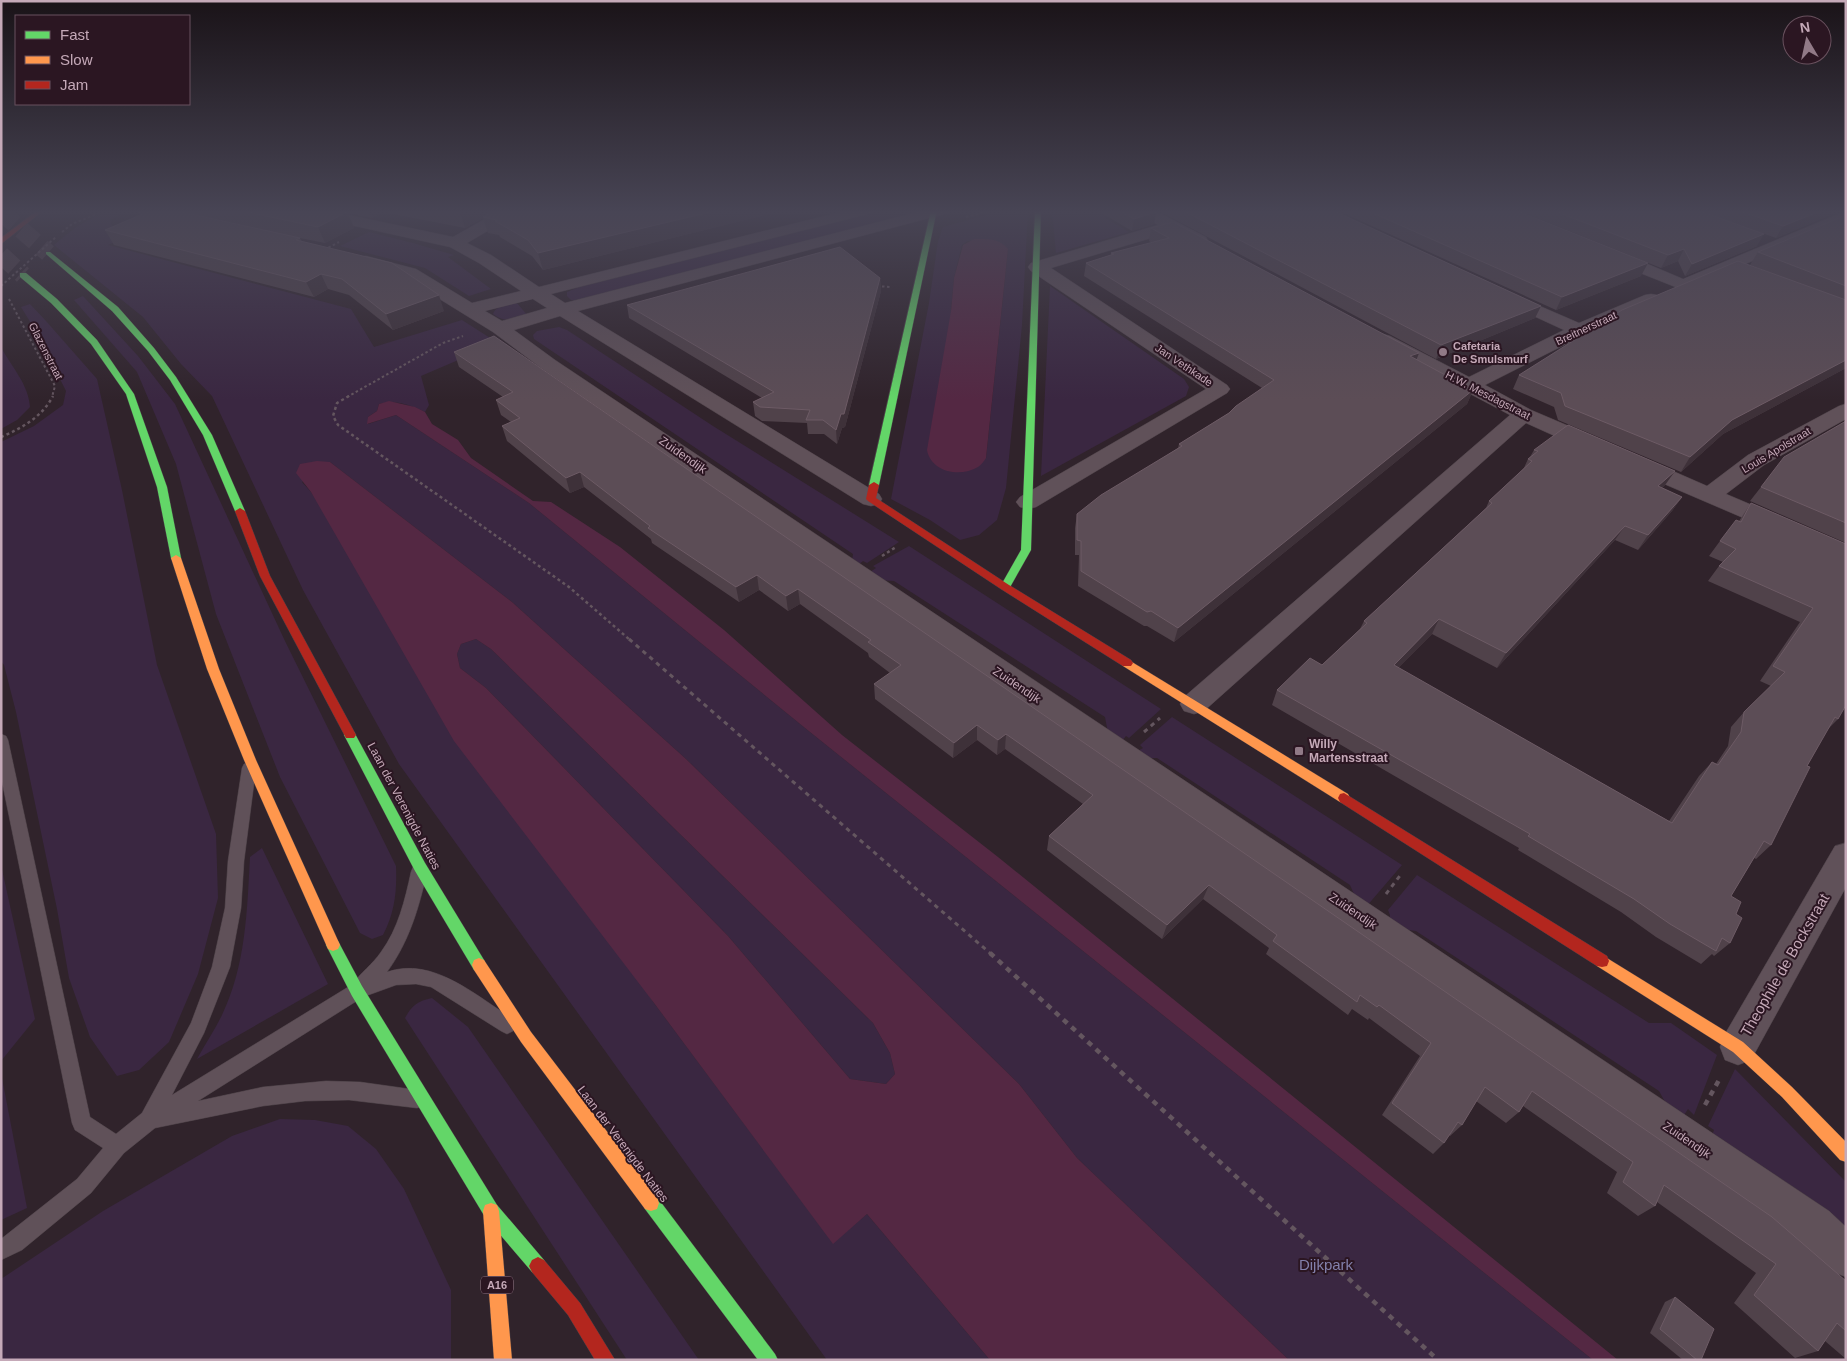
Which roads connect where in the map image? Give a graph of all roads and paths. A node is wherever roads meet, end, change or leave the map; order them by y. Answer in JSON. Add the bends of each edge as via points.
{"nodes":[{"id":1,"x":15,"y":274,"type":"edge"},
{"id":2,"x":73,"y":274,"type":"edge"},
{"id":3,"x":411,"y":274,"type":"edge"},
{"id":4,"x":507,"y":274,"type":"edge"},
{"id":5,"x":607,"y":274,"type":"edge"},
{"id":6,"x":697,"y":274,"type":"edge"},
{"id":7,"x":921,"y":274,"type":"edge"},
{"id":8,"x":1037,"y":274,"type":"edge"},
{"id":9,"x":1047,"y":274,"type":"edge"},
{"id":10,"x":1655,"y":274,"type":"edge"},
{"id":11,"x":1709,"y":274,"type":"edge"},
{"id":12,"x":1752,"y":274,"type":"edge"},
{"id":13,"x":23,"y":275,"type":"tunnel mouth"},
{"id":14,"x":1756,"y":275,"type":"edge"},
{"id":15,"x":1683,"y":285,"type":"junction"},
{"id":16,"x":1,"y":286,"type":"edge"},
{"id":17,"x":873,"y":286,"type":"edge"},
{"id":18,"x":892,"y":287,"type":"dead end"},
{"id":19,"x":1490,"y":288,"type":"edge"},
{"id":20,"x":536,"y":293,"type":"junction"},
{"id":21,"x":13,"y":308,"type":"dead end"},
{"id":22,"x":471,"y":309,"type":"junction"},
{"id":23,"x":563,"y":309,"type":"junction"},
{"id":24,"x":497,"y":326,"type":"junction"},
{"id":25,"x":1579,"y":330,"type":"junction"},
{"id":26,"x":1372,"y":334,"type":"edge"},
{"id":27,"x":1468,"y":386,"type":"junction"},
{"id":28,"x":1846,"y":410,"type":"edge"},
{"id":29,"x":1524,"y":414,"type":"junction"},
{"id":30,"x":1,"y":438,"type":"edge"},
{"id":31,"x":1709,"y":495,"type":"junction"},
{"id":32,"x":870,"y":499,"type":"junction"},
{"id":33,"x":1028,"y":502,"type":"junction"},
{"id":34,"x":918,"y":532,"type":"junction"},
{"id":35,"x":1846,"y":554,"type":"edge"},
{"id":36,"x":854,"y":574,"type":"junction"},
{"id":37,"x":1004,"y":588,"type":"junction"},
{"id":38,"x":1194,"y":704,"type":"junction"},
{"id":39,"x":1,"y":740,"type":"edge"},
{"id":40,"x":250,"y":760,"type":"junction"},
{"id":41,"x":1422,"y":846,"type":"junction"},
{"id":42,"x":420,"y":867,"type":"junction"},
{"id":43,"x":1842,"y":871,"type":"edge"},
{"id":44,"x":1366,"y":920,"type":"junction"},
{"id":45,"x":357,"y":991,"type":"junction"},
{"id":46,"x":526,"y":1037,"type":"junction"},
{"id":47,"x":1738,"y":1047,"type":"junction"},
{"id":48,"x":423,"y":1100,"type":"junction"},
{"id":49,"x":149,"y":1120,"type":"junction"},
{"id":50,"x":1686,"y":1138,"type":"junction"},
{"id":51,"x":117,"y":1146,"type":"junction"},
{"id":52,"x":1846,"y":1154,"type":"edge"},
{"id":53,"x":491,"y":1211,"type":"junction"},
{"id":54,"x":1,"y":1250,"type":"edge"},
{"id":55,"x":1846,"y":1256,"type":"edge"},
{"id":56,"x":503,"y":1360,"type":"edge"},
{"id":57,"x":606,"y":1360,"type":"edge"},
{"id":58,"x":768,"y":1360,"type":"edge"},
{"id":59,"x":1438,"y":1360,"type":"edge"}],
"edges":[{"from":1,"to":16,"type":"path","bridge":true},
{"from":2,"to":42,"type":"main road","name":"Laan der Verenigde Naties","via":[[114,308],[161,362],[202,424],[265,576]]},
{"from":3,"to":22,"type":"street","name":"Zuidendijk"},
{"from":4,"to":20,"type":"street"},
{"from":5,"to":20,"type":"street"},
{"from":6,"to":23,"type":"street"},
{"from":7,"to":32,"type":"main road"},
{"from":8,"to":33,"type":"main road"},
{"from":9,"to":33,"type":"street","name":"Jan Vethkade","via":[[1220,389]]},
{"from":10,"to":15,"type":"street"},
{"from":11,"to":15,"type":"street","name":"Breitnerstraat"},
{"from":12,"to":14,"type":"street"},
{"from":13,"to":40,"type":"main road","via":[[94,342],[130,394],[162,487],[178,566],[213,668]]},
{"from":15,"to":25,"type":"street","name":"Breitnerstraat"},
{"from":17,"to":18,"type":"path"},
{"from":19,"to":25,"type":"street"},
{"from":20,"to":22,"type":"street"},
{"from":20,"to":23,"type":"street"},
{"from":21,"to":30,"type":"path","name":"Glazenstraat","via":[[55,386],[52,401],[38,415]]},
{"from":22,"to":24,"type":"street","name":"Zuidendijk"},
{"from":23,"to":24,"type":"street"},
{"from":23,"to":32,"type":"street"},
{"from":24,"to":36,"type":"street","name":"Zuidendijk"},
{"from":24,"to":59,"type":"path","via":[[443,343],[338,403],[333,416],[338,425],[569,587],[960,926]]},
{"from":25,"to":27,"type":"street","name":"Breitnerstraat"},
{"from":26,"to":27,"type":"street","name":"H.W. Mesdagstraat"},
{"from":27,"to":29,"type":"street","name":"H.W. Mesdagstraat"},
{"from":28,"to":31,"type":"street","name":"Louis Apolstraat","via":[[1756,460]]},
{"from":29,"to":31,"type":"street","name":"H.W. Mesdagstraat"},
{"from":29,"to":38,"type":"street"},
{"from":31,"to":35,"type":"street","name":"H.W. Mesdagstraat"},
{"from":32,"to":34,"type":"main road"},
{"from":33,"to":37,"type":"main road","via":[[1026,550]]},
{"from":34,"to":36,"type":"path"},
{"from":34,"to":37,"type":"main road"},
{"from":36,"to":44,"type":"street","name":"Zuidendijk"},
{"from":37,"to":38,"type":"main road"},
{"from":38,"to":41,"type":"main road"},
{"from":39,"to":51,"type":"lane","via":[[82,1123]]},
{"from":40,"to":45,"type":"main road","via":[[333,946]]},
{"from":40,"to":49,"type":"lane","via":[[233,908],[221,967],[198,1027]]},
{"from":41,"to":44,"type":"path"},
{"from":41,"to":47,"type":"main road"},
{"from":42,"to":45,"type":"lane","via":[[411,906],[398,939],[382,965]]},
{"from":42,"to":46,"type":"main road","name":"Laan der Verenigde Naties","via":[[466,946]]},
{"from":43,"to":47,"type":"street","name":"Theophile de Bockstraat"},
{"from":44,"to":50,"type":"street","name":"Zuidendijk"},
{"from":45,"to":46,"type":"lane","via":[[396,977],[434,979]]},
{"from":45,"to":48,"type":"main road"},
{"from":45,"to":49,"type":"lane"},
{"from":46,"to":58,"type":"main road","name":"Laan der Verenigde Naties"},
{"from":47,"to":50,"type":"path"},
{"from":47,"to":52,"type":"main road","via":[[1787,1092]]},
{"from":48,"to":49,"type":"lane","via":[[326,1090],[281,1094]]},
{"from":48,"to":53,"type":"main road"},
{"from":49,"to":51,"type":"lane"},
{"from":50,"to":55,"type":"street","name":"Zuidendijk","via":[[1814,1226]]},
{"from":51,"to":54,"type":"lane","via":[[84,1186],[15,1243]]},
{"from":53,"to":56,"type":"main road","number":"A16"},
{"from":53,"to":57,"type":"main road","via":[[574,1309]]}]}
